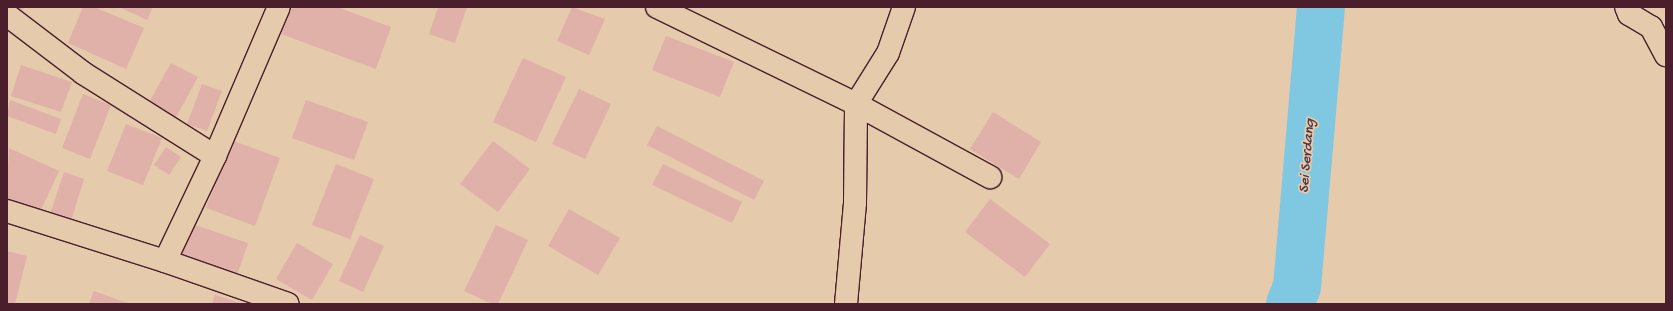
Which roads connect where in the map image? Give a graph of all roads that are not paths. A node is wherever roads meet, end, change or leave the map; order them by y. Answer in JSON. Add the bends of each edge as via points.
{"nodes":[{"id":1,"x":279,"y":7,"type":"edge"},
{"id":2,"x":657,"y":7,"type":"edge"},
{"id":3,"x":904,"y":7,"type":"edge"},
{"id":4,"x":1626,"y":7,"type":"edge"},
{"id":5,"x":7,"y":15,"type":"edge"},
{"id":6,"x":1666,"y":55,"type":"edge"},
{"id":7,"x":856,"y":104,"type":"junction"},
{"id":8,"x":215,"y":156,"type":"junction"},
{"id":9,"x":990,"y":177,"type":"dead end"},
{"id":10,"x":7,"y":211,"type":"edge"},
{"id":11,"x":165,"y":261,"type":"junction"},
{"id":12,"x":288,"y":304,"type":"edge"},
{"id":13,"x":846,"y":304,"type":"edge"}],
"edges":[{"from":1,"to":8,"type":"street"},
{"from":2,"to":7,"type":"street"},
{"from":3,"to":7,"type":"street","via":[[888,53]]},
{"from":4,"to":6,"type":"street","via":[[1628,14],[1650,27]]},
{"from":5,"to":8,"type":"street","via":[[83,72]]},
{"from":7,"to":9,"type":"street"},
{"from":7,"to":13,"type":"street","via":[[855,203]]},
{"from":8,"to":11,"type":"street"},
{"from":10,"to":11,"type":"street"},
{"from":11,"to":12,"type":"street"}]}
